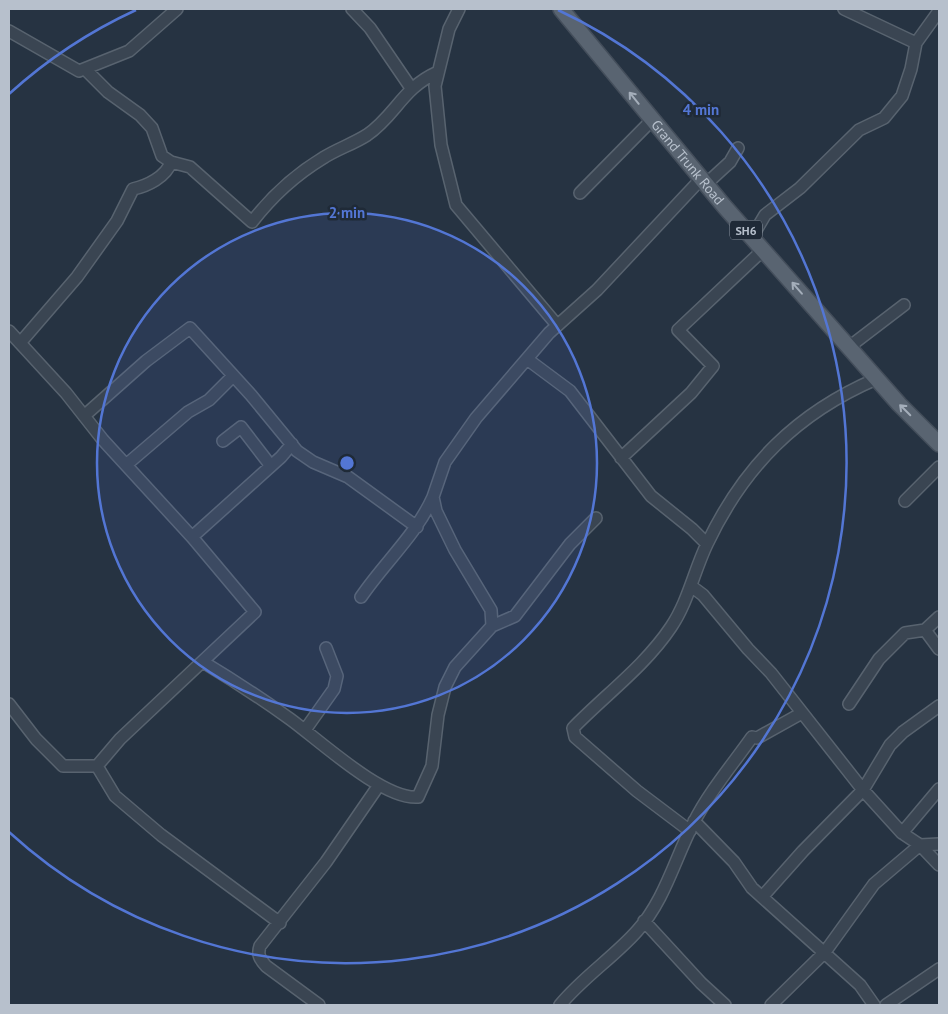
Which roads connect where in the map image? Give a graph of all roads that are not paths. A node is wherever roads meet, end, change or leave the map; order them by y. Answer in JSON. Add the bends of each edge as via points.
{"nodes":[{"id":1,"x":177,"y":9,"type":"edge"},
{"id":2,"x":352,"y":9,"type":"edge"},
{"id":3,"x":459,"y":9,"type":"edge"},
{"id":4,"x":561,"y":9,"type":"edge"},
{"id":5,"x":844,"y":9,"type":"edge"},
{"id":6,"x":939,"y":11,"type":"edge"},
{"id":7,"x":9,"y":31,"type":"edge"},
{"id":8,"x":916,"y":43,"type":"junction"},
{"id":9,"x":85,"y":69,"type":"junction"},
{"id":10,"x":438,"y":72,"type":"junction"},
{"id":11,"x":411,"y":88,"type":"junction"},
{"id":12,"x":652,"y":120,"type":"junction"},
{"id":13,"x":738,"y":148,"type":"dead end"},
{"id":14,"x":171,"y":162,"type":"junction"},
{"id":15,"x":704,"y":182,"type":"junction"},
{"id":16,"x":580,"y":193,"type":"dead end"},
{"id":17,"x":752,"y":237,"type":"junction"},
{"id":18,"x":763,"y":250,"type":"junction"},
{"id":19,"x":904,"y":305,"type":"dead end"},
{"id":20,"x":557,"y":325,"type":"junction"},
{"id":21,"x":9,"y":331,"type":"edge"},
{"id":22,"x":20,"y":343,"type":"junction"},
{"id":23,"x":849,"y":347,"type":"junction"},
{"id":24,"x":528,"y":359,"type":"junction"},
{"id":25,"x":233,"y":376,"type":"junction"},
{"id":26,"x":876,"y":379,"type":"junction"},
{"id":27,"x":84,"y":416,"type":"junction"},
{"id":28,"x":223,"y":441,"type":"dead end"},
{"id":29,"x":292,"y":444,"type":"junction"},
{"id":30,"x":939,"y":444,"type":"edge"},
{"id":31,"x":621,"y":458,"type":"junction"},
{"id":32,"x":126,"y":465,"type":"junction"},
{"id":33,"x":270,"y":466,"type":"junction"},
{"id":34,"x":939,"y":467,"type":"edge"},
{"id":35,"x":433,"y":497,"type":"junction"},
{"id":36,"x":905,"y":501,"type":"dead end"},
{"id":37,"x":596,"y":518,"type":"dead end"},
{"id":38,"x":417,"y":527,"type":"junction"},
{"id":39,"x":192,"y":537,"type":"junction"},
{"id":40,"x":707,"y":544,"type":"junction"},
{"id":41,"x":691,"y":586,"type":"junction"},
{"id":42,"x":361,"y":597,"type":"dead end"},
{"id":43,"x":939,"y":617,"type":"edge"},
{"id":44,"x":492,"y":626,"type":"junction"},
{"id":45,"x":925,"y":630,"type":"junction"},
{"id":46,"x":326,"y":648,"type":"dead end"},
{"id":47,"x":939,"y":649,"type":"edge"},
{"id":48,"x":203,"y":662,"type":"junction"},
{"id":49,"x":9,"y":704,"type":"edge"},
{"id":50,"x":849,"y":704,"type":"dead end"},
{"id":51,"x":939,"y":706,"type":"edge"},
{"id":52,"x":802,"y":714,"type":"junction"},
{"id":53,"x":305,"y":730,"type":"junction"},
{"id":54,"x":97,"y":766,"type":"junction"},
{"id":55,"x":379,"y":785,"type":"junction"},
{"id":56,"x":939,"y":789,"type":"edge"},
{"id":57,"x":863,"y":790,"type":"junction"},
{"id":58,"x":692,"y":826,"type":"junction"},
{"id":59,"x":902,"y":833,"type":"junction"},
{"id":60,"x":939,"y":844,"type":"edge"},
{"id":61,"x":920,"y":845,"type":"junction"},
{"id":62,"x":939,"y":865,"type":"edge"},
{"id":63,"x":762,"y":897,"type":"junction"},
{"id":64,"x":644,"y":921,"type":"junction"},
{"id":65,"x":280,"y":923,"type":"junction"},
{"id":66,"x":825,"y":952,"type":"junction"},
{"id":67,"x":939,"y":969,"type":"edge"},
{"id":68,"x":319,"y":1005,"type":"edge"},
{"id":69,"x":560,"y":1005,"type":"edge"},
{"id":70,"x":725,"y":1005,"type":"edge"},
{"id":71,"x":771,"y":1005,"type":"edge"},
{"id":72,"x":874,"y":1005,"type":"edge"},
{"id":73,"x":886,"y":1005,"type":"edge"}],
"edges":[{"from":1,"to":9,"type":"street","via":[[129,51]]},
{"from":2,"to":11,"type":"street","via":[[370,28]]},
{"from":3,"to":10,"type":"street","via":[[449,29]]},
{"from":12,"to":4,"type":"main road","name":"Grand Trunk Road","number":"SH6","one_way":true},
{"from":5,"to":8,"type":"street"},
{"from":6,"to":8,"type":"street"},
{"from":7,"to":9,"type":"street","via":[[79,72]]},
{"from":8,"to":17,"type":"street","via":[[902,96],[884,118],[859,130],[800,188],[765,215]]},
{"from":9,"to":14,"type":"street","via":[[108,92],[140,115],[152,128],[162,156]]},
{"from":10,"to":11,"type":"street"},
{"from":10,"to":20,"type":"street","via":[[435,86],[441,146],[456,205]]},
{"from":11,"to":14,"type":"street","via":[[367,135],[323,158],[294,178],[270,199],[252,222],[190,167]]},
{"from":12,"to":15,"type":"main road","name":"Grand Trunk Road","number":"SH6"},
{"from":12,"to":16,"type":"street"},
{"from":13,"to":15,"type":"street","via":[[730,162]]},
{"from":14,"to":22,"type":"street","via":[[148,186],[134,189],[117,221],[77,278]]},
{"from":15,"to":17,"type":"main road","name":"Grand Trunk Road","number":"SH6"},
{"from":15,"to":20,"type":"street","via":[[598,290]]},
{"from":17,"to":18,"type":"main road","name":"Grand Trunk Road","number":"SH6"},
{"from":23,"to":18,"type":"main road","name":"Grand Trunk Road","number":"SH6","one_way":true},
{"from":18,"to":31,"type":"street","via":[[678,330],[713,366],[691,393]]},
{"from":19,"to":23,"type":"street"},
{"from":20,"to":24,"type":"street"},
{"from":21,"to":22,"type":"street"},
{"from":22,"to":27,"type":"street"},
{"from":23,"to":26,"type":"main road","name":"Grand Trunk Road","number":"SH6"},
{"from":24,"to":31,"type":"street","via":[[570,391]]},
{"from":24,"to":35,"type":"street","via":[[476,418],[446,462]]},
{"from":25,"to":27,"type":"street","via":[[190,328],[146,361]]},
{"from":25,"to":29,"type":"street"},
{"from":25,"to":32,"type":"street","via":[[209,400],[188,412]]},
{"from":30,"to":26,"type":"main road","name":"Grand Trunk Road","number":"SH6","one_way":true},
{"from":26,"to":40,"type":"street","via":[[822,407],[780,438],[739,487]]},
{"from":27,"to":32,"type":"street"},
{"from":28,"to":33,"type":"street","via":[[241,427]]},
{"from":29,"to":33,"type":"street"},
{"from":29,"to":38,"type":"street","via":[[313,462],[348,477]]},
{"from":31,"to":40,"type":"street","via":[[651,496]]},
{"from":32,"to":39,"type":"street"},
{"from":33,"to":39,"type":"street"},
{"from":34,"to":36,"type":"street"},
{"from":35,"to":38,"type":"street"},
{"from":35,"to":44,"type":"street","via":[[436,511],[455,550],[491,610]]},
{"from":37,"to":44,"type":"street","via":[[570,544],[515,616]]},
{"from":38,"to":42,"type":"street","via":[[376,574]]},
{"from":39,"to":48,"type":"street","via":[[255,612]]},
{"from":40,"to":41,"type":"street"},
{"from":41,"to":52,"type":"street","via":[[703,595],[772,673]]},
{"from":41,"to":58,"type":"street","via":[[671,627],[637,667],[572,732],[637,791]]},
{"from":43,"to":45,"type":"street"},
{"from":44,"to":55,"type":"street","via":[[455,667],[445,687],[432,766],[418,797],[408,798]]},
{"from":45,"to":47,"type":"street"},
{"from":45,"to":50,"type":"street","via":[[905,633],[879,659]]},
{"from":46,"to":53,"type":"street","via":[[337,676],[334,689]]},
{"from":48,"to":53,"type":"street"},
{"from":48,"to":54,"type":"street","via":[[120,738]]},
{"from":49,"to":54,"type":"street","via":[[36,739],[63,766]]},
{"from":51,"to":57,"type":"street","via":[[890,745]]},
{"from":52,"to":57,"type":"street"},
{"from":52,"to":58,"type":"street","via":[[757,738],[752,737]]},
{"from":53,"to":55,"type":"street"},
{"from":54,"to":65,"type":"street","via":[[115,796]]},
{"from":55,"to":65,"type":"street"},
{"from":56,"to":59,"type":"street"},
{"from":57,"to":59,"type":"street"},
{"from":57,"to":63,"type":"street"},
{"from":58,"to":63,"type":"street","via":[[734,862]]},
{"from":58,"to":64,"type":"street","via":[[655,906]]},
{"from":59,"to":61,"type":"street"},
{"from":60,"to":61,"type":"street"},
{"from":61,"to":62,"type":"street"},
{"from":61,"to":66,"type":"street","via":[[874,884]]},
{"from":63,"to":66,"type":"street","via":[[805,938]]},
{"from":64,"to":69,"type":"street"},
{"from":64,"to":70,"type":"street"},
{"from":65,"to":68,"type":"street","via":[[260,946],[260,960]]},
{"from":66,"to":71,"type":"street"},
{"from":66,"to":72,"type":"street","via":[[860,985]]},
{"from":67,"to":73,"type":"street"}]}
